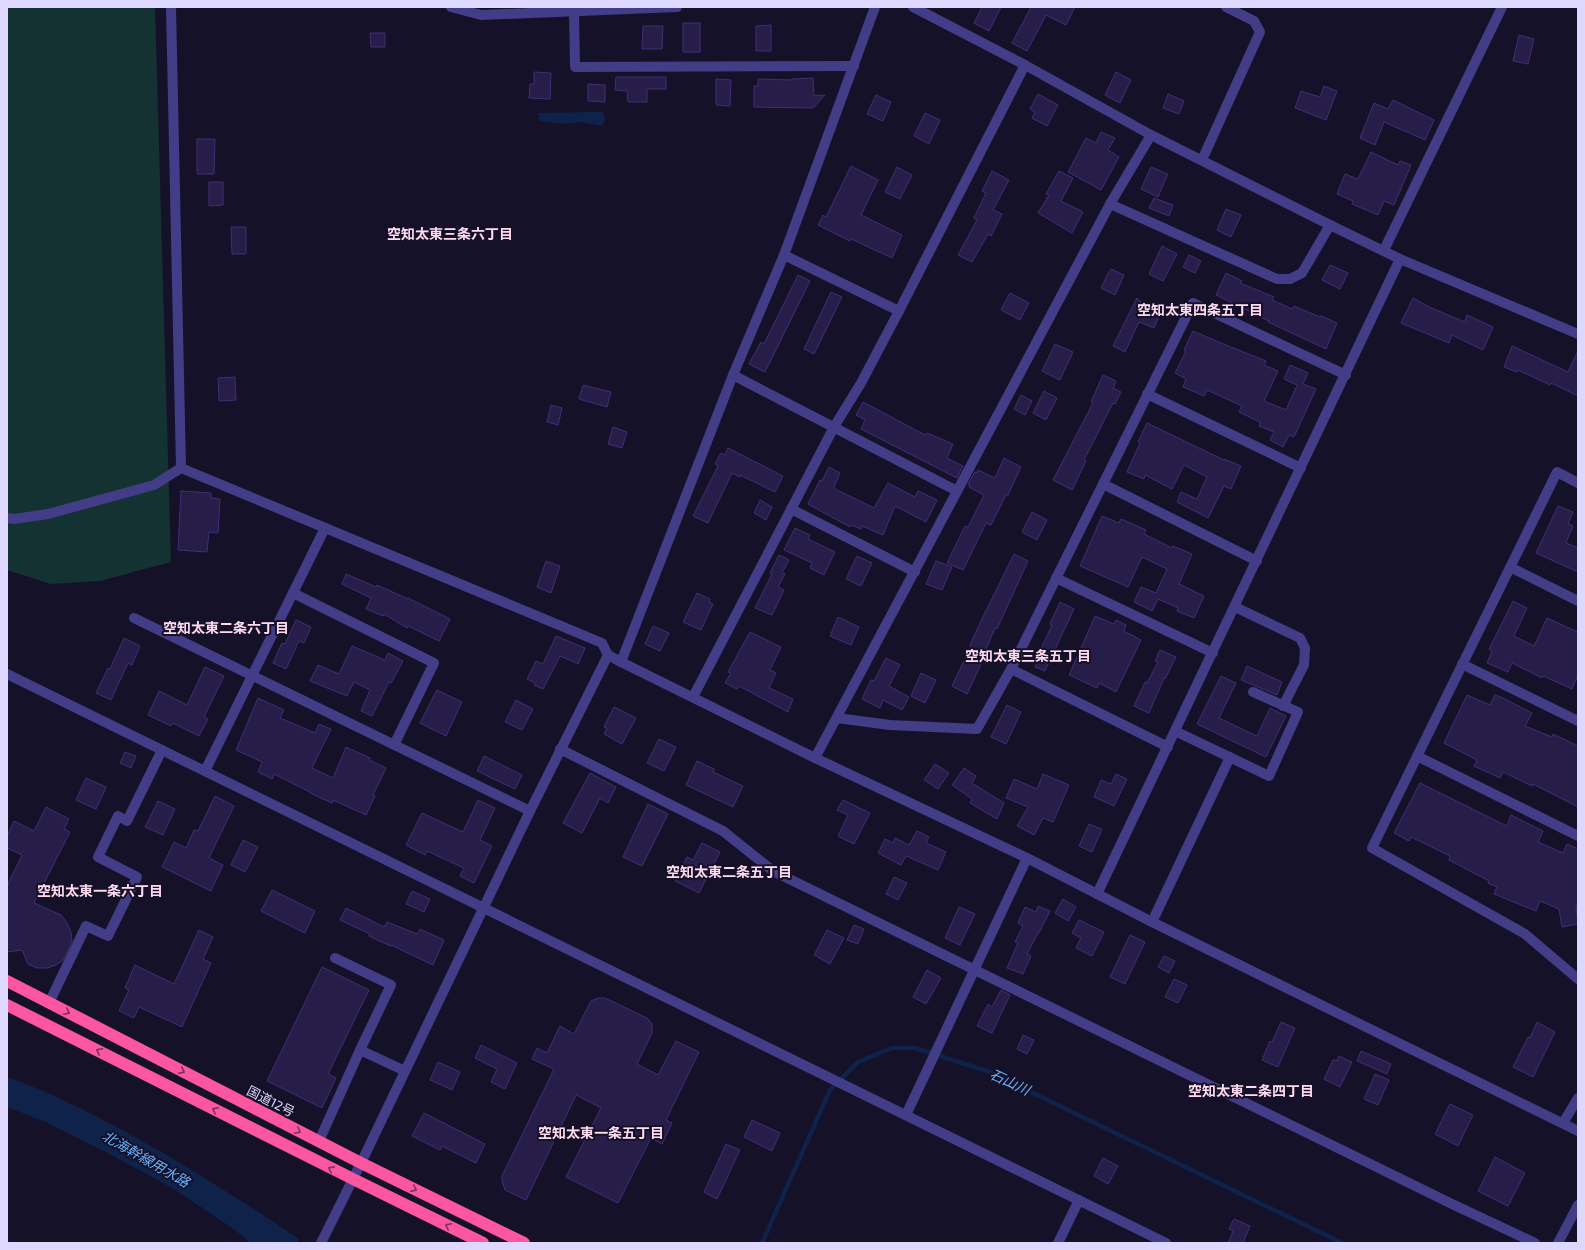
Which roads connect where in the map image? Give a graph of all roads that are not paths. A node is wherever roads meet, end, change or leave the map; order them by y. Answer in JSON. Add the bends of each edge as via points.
{"nodes":[{"id":1,"x":171,"y":7,"type":"edge"},
{"id":2,"x":451,"y":7,"type":"edge"},
{"id":3,"x":677,"y":7,"type":"edge"},
{"id":4,"x":875,"y":7,"type":"edge"},
{"id":5,"x":913,"y":7,"type":"edge"},
{"id":6,"x":1226,"y":7,"type":"edge"},
{"id":7,"x":1502,"y":7,"type":"edge"},
{"id":8,"x":574,"y":11,"type":"junction"},
{"id":9,"x":1025,"y":65,"type":"junction"},
{"id":10,"x":854,"y":66,"type":"junction"},
{"id":11,"x":1151,"y":135,"type":"junction"},
{"id":12,"x":1202,"y":160,"type":"junction"},
{"id":13,"x":1110,"y":204,"type":"junction"},
{"id":14,"x":1330,"y":225,"type":"junction"},
{"id":15,"x":1384,"y":250,"type":"junction"},
{"id":16,"x":784,"y":256,"type":"junction"},
{"id":17,"x":1400,"y":258,"type":"junction"},
{"id":18,"x":899,"y":311,"type":"junction"},
{"id":19,"x":1578,"y":334,"type":"edge"},
{"id":20,"x":733,"y":375,"type":"junction"},
{"id":21,"x":1346,"y":375,"type":"junction"},
{"id":22,"x":1147,"y":394,"type":"junction"},
{"id":23,"x":834,"y":427,"type":"junction"},
{"id":24,"x":182,"y":468,"type":"junction"},
{"id":25,"x":1301,"y":468,"type":"junction"},
{"id":26,"x":1578,"y":483,"type":"edge"},
{"id":27,"x":1103,"y":484,"type":"junction"},
{"id":28,"x":956,"y":492,"type":"junction"},
{"id":29,"x":791,"y":509,"type":"junction"},
{"id":30,"x":7,"y":518,"type":"edge"},
{"id":31,"x":325,"y":528,"type":"junction"},
{"id":32,"x":1257,"y":561,"type":"junction"},
{"id":33,"x":1510,"y":567,"type":"junction"},
{"id":34,"x":914,"y":572,"type":"junction"},
{"id":35,"x":1056,"y":578,"type":"junction"},
{"id":36,"x":293,"y":592,"type":"junction"},
{"id":37,"x":1578,"y":601,"type":"edge"},
{"id":38,"x":1235,"y":607,"type":"junction"},
{"id":39,"x":134,"y":618,"type":"dead end"},
{"id":40,"x":1213,"y":653,"type":"junction"},
{"id":41,"x":608,"y":655,"type":"junction"},
{"id":42,"x":622,"y":662,"type":"junction"},
{"id":43,"x":1462,"y":664,"type":"junction"},
{"id":44,"x":1011,"y":669,"type":"junction"},
{"id":45,"x":7,"y":674,"type":"edge"},
{"id":46,"x":252,"y":676,"type":"junction"},
{"id":47,"x":1253,"y":692,"type":"dead end"},
{"id":48,"x":693,"y":697,"type":"junction"},
{"id":49,"x":1283,"y":706,"type":"junction"},
{"id":50,"x":837,"y":718,"type":"junction"},
{"id":51,"x":1578,"y":721,"type":"edge"},
{"id":52,"x":1175,"y":731,"type":"junction"},
{"id":53,"x":394,"y":745,"type":"junction"},
{"id":54,"x":1168,"y":747,"type":"junction"},
{"id":55,"x":560,"y":749,"type":"junction"},
{"id":56,"x":162,"y":750,"type":"junction"},
{"id":57,"x":1416,"y":756,"type":"junction"},
{"id":58,"x":1230,"y":757,"type":"junction"},
{"id":59,"x":815,"y":758,"type":"junction"},
{"id":60,"x":205,"y":771,"type":"junction"},
{"id":61,"x":530,"y":811,"type":"junction"},
{"id":62,"x":1578,"y":836,"type":"edge"},
{"id":63,"x":1027,"y":858,"type":"junction"},
{"id":64,"x":1097,"y":894,"type":"junction"},
{"id":65,"x":482,"y":907,"type":"junction"},
{"id":66,"x":1152,"y":922,"type":"junction"},
{"id":67,"x":335,"y":958,"type":"dead end"},
{"id":68,"x":975,"y":971,"type":"junction"},
{"id":69,"x":1578,"y":979,"type":"edge"},
{"id":70,"x":7,"y":981,"type":"edge"},
{"id":71,"x":49,"y":1003,"type":"junction"},
{"id":72,"x":7,"y":1005,"type":"edge"},
{"id":73,"x":360,"y":1050,"type":"junction"},
{"id":74,"x":405,"y":1071,"type":"junction"},
{"id":75,"x":1578,"y":1098,"type":"edge"},
{"id":76,"x":906,"y":1115,"type":"junction"},
{"id":77,"x":1563,"y":1123,"type":"junction"},
{"id":78,"x":1578,"y":1131,"type":"edge"},
{"id":79,"x":319,"y":1141,"type":"junction"},
{"id":80,"x":361,"y":1163,"type":"junction"},
{"id":81,"x":353,"y":1179,"type":"junction"},
{"id":82,"x":1079,"y":1200,"type":"junction"},
{"id":83,"x":1578,"y":1205,"type":"edge"},
{"id":84,"x":321,"y":1243,"type":"edge"},
{"id":85,"x":483,"y":1243,"type":"edge"},
{"id":86,"x":524,"y":1243,"type":"edge"},
{"id":87,"x":1058,"y":1243,"type":"edge"},
{"id":88,"x":1166,"y":1243,"type":"edge"},
{"id":89,"x":1535,"y":1243,"type":"edge"},
{"id":90,"x":1558,"y":1243,"type":"edge"}],
"edges":[{"from":1,"to":24,"type":"street"},
{"from":2,"to":8,"type":"street","via":[[481,15]]},
{"from":3,"to":8,"type":"street"},
{"from":4,"to":10,"type":"street"},
{"from":5,"to":9,"type":"street"},
{"from":6,"to":12,"type":"street","via":[[1254,21],[1260,32]]},
{"from":7,"to":15,"type":"street"},
{"from":8,"to":10,"type":"street","via":[[575,67]]},
{"from":9,"to":11,"type":"street"},
{"from":9,"to":18,"type":"street"},
{"from":10,"to":16,"type":"street"},
{"from":11,"to":12,"type":"street"},
{"from":11,"to":13,"type":"street"},
{"from":12,"to":14,"type":"street"},
{"from":13,"to":14,"type":"street","via":[[1277,279],[1290,279],[1302,273]]},
{"from":13,"to":28,"type":"street"},
{"from":14,"to":15,"type":"street"},
{"from":15,"to":17,"type":"street"},
{"from":16,"to":18,"type":"street"},
{"from":16,"to":20,"type":"street"},
{"from":17,"to":19,"type":"street"},
{"from":17,"to":21,"type":"street"},
{"from":18,"to":23,"type":"street","via":[[861,383]]},
{"from":20,"to":23,"type":"street"},
{"from":20,"to":42,"type":"street"},
{"from":21,"to":22,"type":"street","via":[[1193,303]]},
{"from":21,"to":25,"type":"street"},
{"from":22,"to":25,"type":"street"},
{"from":22,"to":27,"type":"street"},
{"from":23,"to":28,"type":"street"},
{"from":23,"to":29,"type":"street"},
{"from":24,"to":30,"type":"street","via":[[154,485],[48,514]]},
{"from":24,"to":31,"type":"street"},
{"from":25,"to":32,"type":"street"},
{"from":26,"to":33,"type":"street","via":[[1557,472]]},
{"from":27,"to":32,"type":"street"},
{"from":27,"to":35,"type":"street"},
{"from":28,"to":34,"type":"street"},
{"from":29,"to":34,"type":"street"},
{"from":29,"to":48,"type":"street"},
{"from":31,"to":36,"type":"street"},
{"from":31,"to":41,"type":"street","via":[[602,643]]},
{"from":32,"to":38,"type":"street"},
{"from":33,"to":37,"type":"street"},
{"from":33,"to":43,"type":"street"},
{"from":34,"to":50,"type":"street"},
{"from":35,"to":40,"type":"street"},
{"from":35,"to":44,"type":"street"},
{"from":36,"to":46,"type":"street"},
{"from":36,"to":53,"type":"street","via":[[434,663]]},
{"from":38,"to":40,"type":"street"},
{"from":38,"to":49,"type":"street","via":[[1300,638],[1305,648],[1304,665]]},
{"from":39,"to":46,"type":"street"},
{"from":40,"to":52,"type":"street"},
{"from":41,"to":42,"type":"street"},
{"from":41,"to":55,"type":"street"},
{"from":42,"to":48,"type":"street"},
{"from":43,"to":51,"type":"street"},
{"from":43,"to":57,"type":"street"},
{"from":44,"to":50,"type":"street","via":[[977,729],[890,725]]},
{"from":44,"to":54,"type":"street"},
{"from":45,"to":56,"type":"street"},
{"from":46,"to":53,"type":"street"},
{"from":46,"to":60,"type":"street"},
{"from":47,"to":49,"type":"street"},
{"from":48,"to":59,"type":"street"},
{"from":49,"to":58,"type":"street","via":[[1298,712],[1269,776]]},
{"from":50,"to":59,"type":"street"},
{"from":52,"to":54,"type":"street"},
{"from":52,"to":58,"type":"street"},
{"from":53,"to":61,"type":"street"},
{"from":54,"to":64,"type":"street"},
{"from":55,"to":61,"type":"street"},
{"from":55,"to":68,"type":"street","via":[[723,831],[773,871]]},
{"from":56,"to":60,"type":"street"},
{"from":56,"to":71,"type":"street","via":[[128,821],[118,816],[98,857],[137,877],[108,936],[86,926]]},
{"from":57,"to":62,"type":"street"},
{"from":57,"to":69,"type":"street","via":[[1372,848],[1525,934]]},
{"from":58,"to":66,"type":"street"},
{"from":59,"to":63,"type":"street"},
{"from":60,"to":65,"type":"street"},
{"from":61,"to":65,"type":"street"},
{"from":63,"to":64,"type":"street"},
{"from":63,"to":68,"type":"street"},
{"from":64,"to":66,"type":"street"},
{"from":65,"to":74,"type":"street"},
{"from":65,"to":76,"type":"street"},
{"from":66,"to":77,"type":"street"},
{"from":67,"to":73,"type":"street","via":[[391,985]]},
{"from":68,"to":76,"type":"street"},
{"from":68,"to":89,"type":"street"},
{"from":70,"to":71,"type":"highway","name":"国道12号"},
{"from":71,"to":79,"type":"highway","name":"国道12号","one_way":true},
{"from":81,"to":72,"type":"highway","one_way":true},
{"from":73,"to":74,"type":"street"},
{"from":73,"to":79,"type":"street"},
{"from":74,"to":80,"type":"street"},
{"from":75,"to":77,"type":"street"},
{"from":76,"to":82,"type":"street"},
{"from":77,"to":78,"type":"street"},
{"from":79,"to":80,"type":"highway","name":"国道12号"},
{"from":80,"to":81,"type":"street"},
{"from":80,"to":86,"type":"highway","name":"国道12号","one_way":true},
{"from":81,"to":84,"type":"street"},
{"from":85,"to":81,"type":"highway","one_way":true},
{"from":82,"to":87,"type":"street"},
{"from":82,"to":88,"type":"street"},
{"from":83,"to":90,"type":"street"}]}
